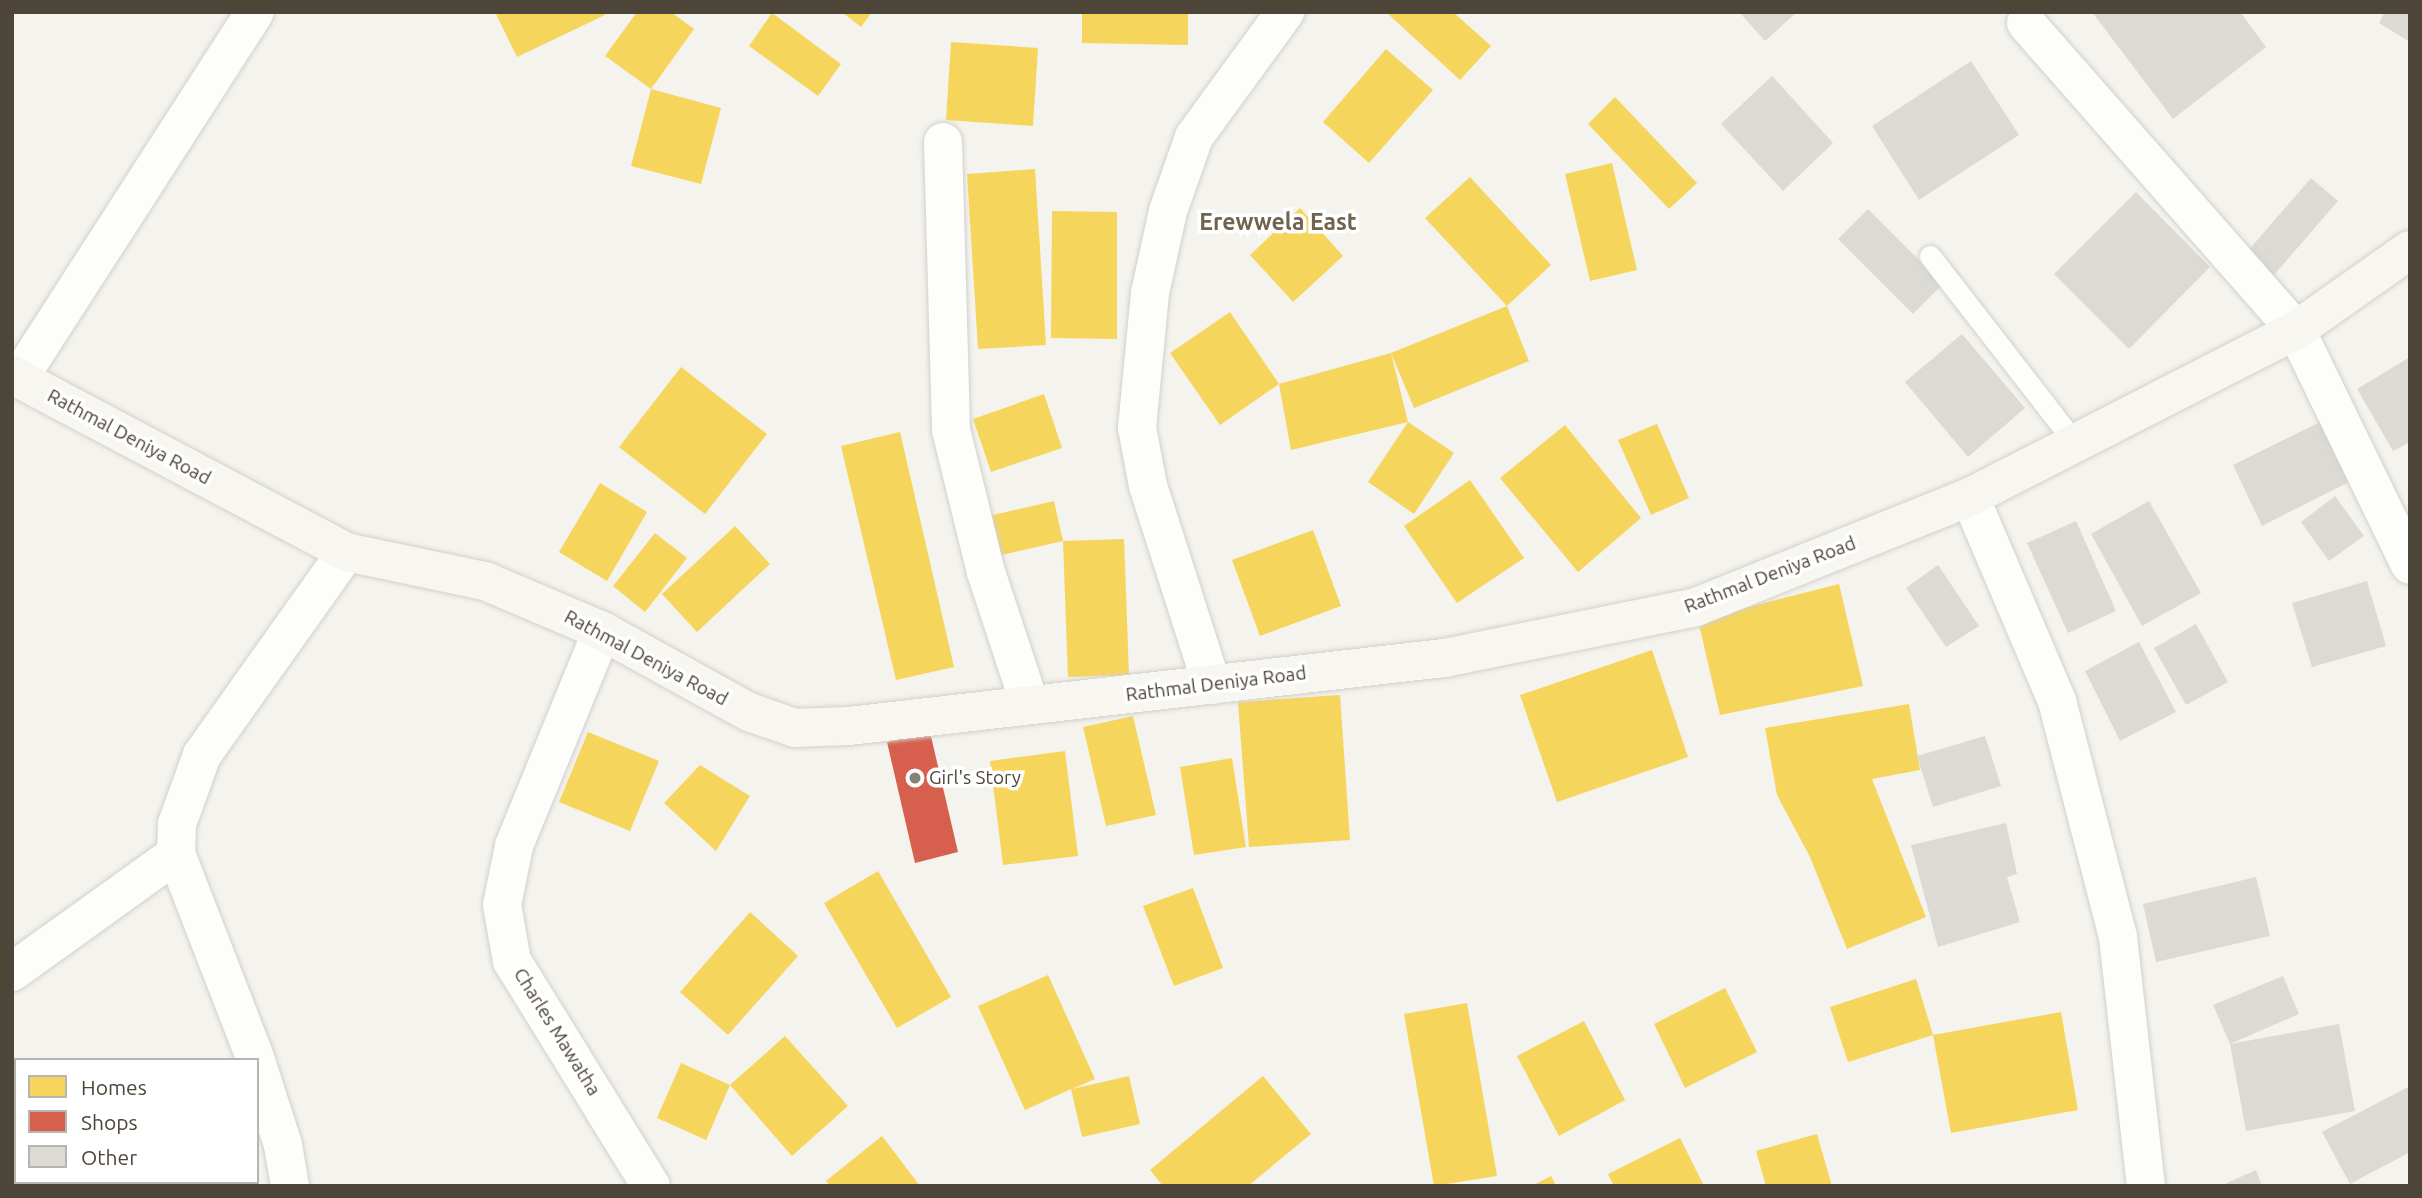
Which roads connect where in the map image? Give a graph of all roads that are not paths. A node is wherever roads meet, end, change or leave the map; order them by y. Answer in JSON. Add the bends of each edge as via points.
{"nodes":[{"id":1,"x":255,"y":12,"type":"edge"},
{"id":2,"x":1285,"y":12,"type":"edge"},
{"id":3,"x":2026,"y":23,"type":"dead end"},
{"id":4,"x":943,"y":142,"type":"dead end"},
{"id":5,"x":2410,"y":250,"type":"edge"},
{"id":6,"x":1930,"y":256,"type":"dead end"},
{"id":7,"x":2296,"y":330,"type":"junction"},
{"id":8,"x":16,"y":380,"type":"edge"},
{"id":9,"x":2075,"y":443,"type":"junction"},
{"id":10,"x":1970,"y":497,"type":"junction"},
{"id":11,"x":346,"y":552,"type":"junction"},
{"id":12,"x":2410,"y":565,"type":"edge"},
{"id":13,"x":602,"y":631,"type":"junction"},
{"id":14,"x":1212,"y":685,"type":"junction"},
{"id":15,"x":1030,"y":705,"type":"junction"},
{"id":16,"x":176,"y":854,"type":"junction"},
{"id":17,"x":12,"y":972,"type":"edge"},
{"id":18,"x":254,"y":1058,"type":"edge"},
{"id":19,"x":259,"y":1071,"type":"edge"},
{"id":20,"x":290,"y":1186,"type":"edge"},
{"id":21,"x":651,"y":1186,"type":"edge"},
{"id":22,"x":2146,"y":1186,"type":"edge"}],
"edges":[{"from":1,"to":8,"type":"street"},
{"from":2,"to":14,"type":"street","via":[[1194,138],[1168,211],[1150,293],[1137,428],[1148,486]]},
{"from":3,"to":7,"type":"street"},
{"from":4,"to":15,"type":"street","via":[[951,430],[986,572]]},
{"from":5,"to":7,"type":"street","name":"Rathmal Deniya Road"},
{"from":6,"to":9,"type":"lane"},
{"from":7,"to":9,"type":"street","name":"Rathmal Deniya Road"},
{"from":7,"to":12,"type":"street"},
{"from":8,"to":11,"type":"street","name":"Rathmal Deniya Road"},
{"from":9,"to":10,"type":"street","name":"Rathmal Deniya Road"},
{"from":10,"to":14,"type":"street","name":"Rathmal Deniya Road","via":[[1696,607],[1444,658]]},
{"from":10,"to":22,"type":"street","via":[[2057,701],[2118,937]]},
{"from":11,"to":13,"type":"street","name":"Rathmal Deniya Road","via":[[485,581]]},
{"from":11,"to":16,"type":"street","via":[[202,755],[180,811]]},
{"from":13,"to":15,"type":"street","name":"Rathmal Deniya Road","via":[[749,712],[795,728]]},
{"from":13,"to":21,"type":"street","name":"Charles Mawatha","via":[[514,846],[502,905],[512,961]]},
{"from":14,"to":15,"type":"street","name":"Rathmal Deniya Road"},
{"from":16,"to":17,"type":"street"},
{"from":16,"to":18,"type":"street"},
{"from":19,"to":20,"type":"street","via":[[283,1145]]}]}
